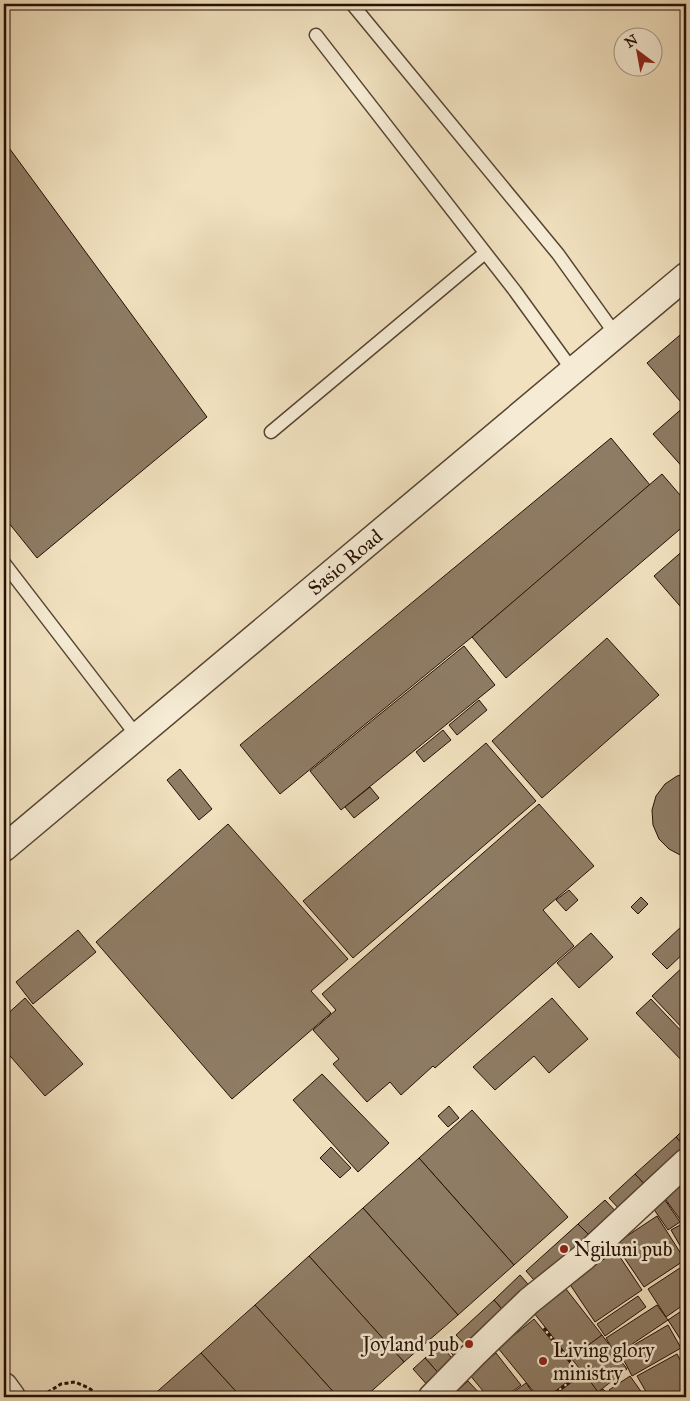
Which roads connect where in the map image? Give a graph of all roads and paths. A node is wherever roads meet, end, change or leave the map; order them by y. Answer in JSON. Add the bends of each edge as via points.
{"nodes":[{"id":1,"x":352,"y":4,"type":"edge"},
{"id":2,"x":316,"y":35,"type":"dead end"},
{"id":3,"x":485,"y":253,"type":"junction"},
{"id":4,"x":686,"y":276,"type":"edge"},
{"id":5,"x":616,"y":335,"type":"junction"},
{"id":6,"x":573,"y":372,"type":"junction"},
{"id":7,"x":271,"y":432,"type":"dead end"},
{"id":8,"x":4,"y":563,"type":"edge"},
{"id":9,"x":137,"y":736,"type":"junction"},
{"id":10,"x":4,"y":848,"type":"edge"},
{"id":11,"x":686,"y":1162,"type":"edge"},
{"id":12,"x":529,"y":1302,"type":"junction"},
{"id":13,"x":4,"y":1386,"type":"edge"},
{"id":14,"x":12,"y":1397,"type":"edge"},
{"id":15,"x":40,"y":1397,"type":"edge"},
{"id":16,"x":100,"y":1397,"type":"edge"},
{"id":17,"x":432,"y":1397,"type":"edge"},
{"id":18,"x":550,"y":1397,"type":"edge"}],
"edges":[{"from":1,"to":5,"type":"lane","via":[[558,254]]},
{"from":2,"to":3,"type":"lane"},
{"from":3,"to":6,"type":"lane"},
{"from":3,"to":7,"type":"lane"},
{"from":4,"to":5,"type":"street","name":"Sasio Road"},
{"from":5,"to":6,"type":"street","name":"Sasio Road"},
{"from":6,"to":9,"type":"street","name":"Sasio Road"},
{"from":8,"to":9,"type":"lane"},
{"from":9,"to":10,"type":"street","name":"Sasio Road"},
{"from":11,"to":12,"type":"street","via":[[584,1257]]},
{"from":12,"to":17,"type":"street"},
{"from":12,"to":18,"type":"path","via":[[533,1315],[580,1374]]},
{"from":13,"to":14,"type":"street"},
{"from":15,"to":16,"type":"path","via":[[61,1384],[75,1382]]}]}
